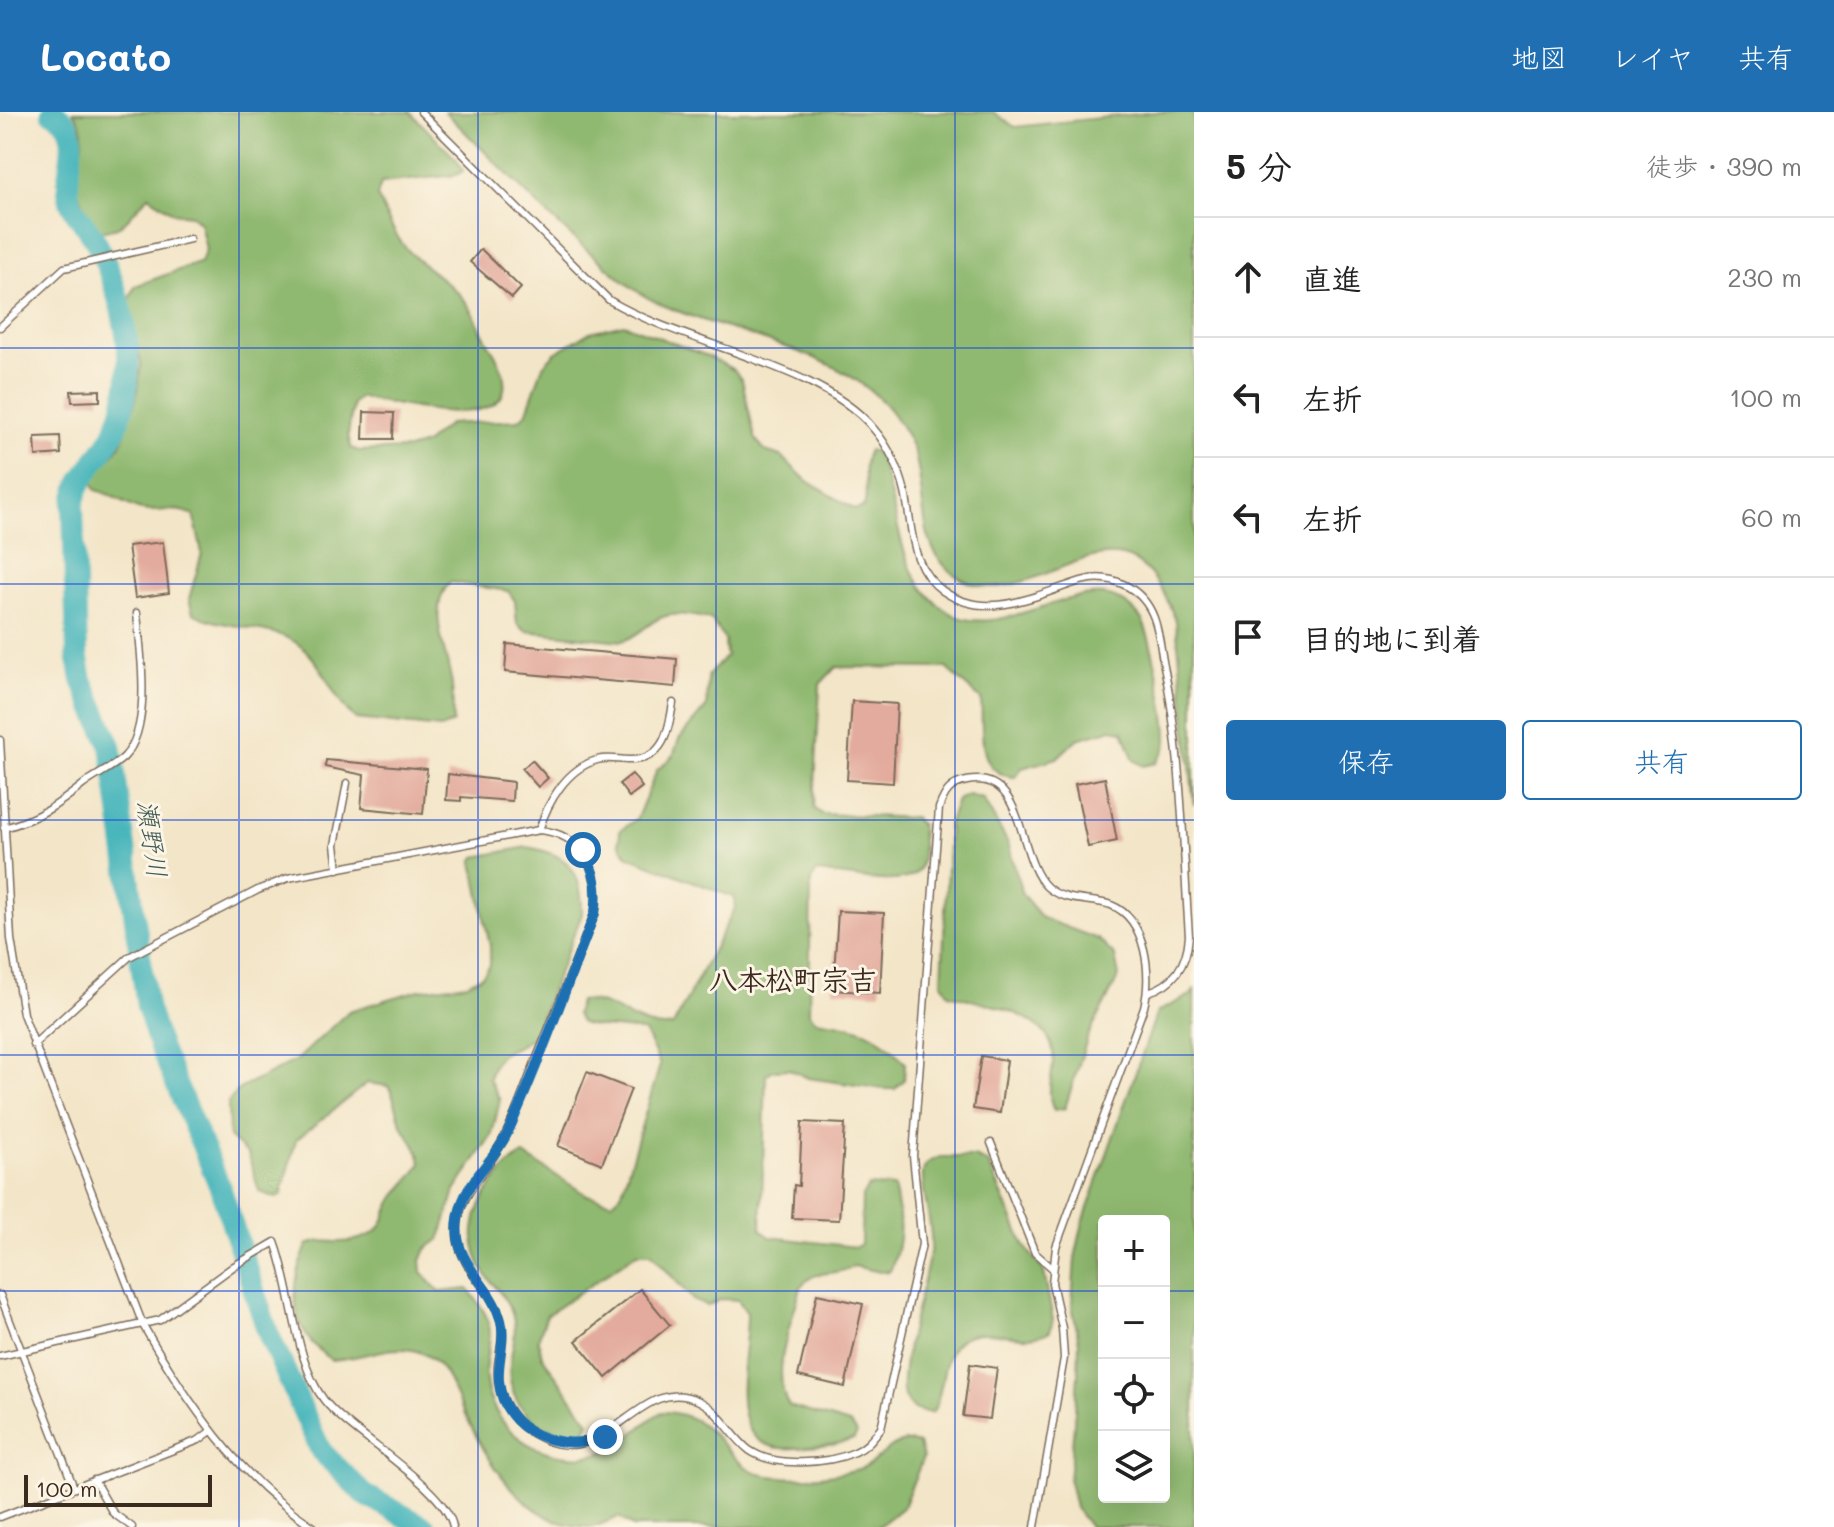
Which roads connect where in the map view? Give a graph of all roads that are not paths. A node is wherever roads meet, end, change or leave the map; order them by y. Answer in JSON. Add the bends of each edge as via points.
{"nodes":[{"id":1,"x":421,"y":112,"type":"edge"},
{"id":2,"x":190,"y":239,"type":"dead end"},
{"id":3,"x":0,"y":327,"type":"edge"},
{"id":4,"x":137,"y":613,"type":"dead end"},
{"id":5,"x":673,"y":703,"type":"dead end"},
{"id":6,"x":0,"y":740,"type":"edge"},
{"id":7,"x":347,"y":783,"type":"dead end"},
{"id":8,"x":1,"y":795,"type":"edge"},
{"id":9,"x":4,"y":828,"type":"junction"},
{"id":10,"x":539,"y":830,"type":"junction"},
{"id":11,"x":338,"y":869,"type":"junction"},
{"id":12,"x":1148,"y":992,"type":"junction"},
{"id":13,"x":33,"y":1045,"type":"junction"},
{"id":14,"x":991,"y":1143,"type":"dead end"},
{"id":15,"x":1052,"y":1268,"type":"junction"},
{"id":16,"x":0,"y":1295,"type":"edge"},
{"id":17,"x":143,"y":1325,"type":"junction"},
{"id":18,"x":22,"y":1350,"type":"junction"},
{"id":19,"x":0,"y":1356,"type":"edge"},
{"id":20,"x":211,"y":1431,"type":"junction"},
{"id":21,"x":94,"y":1480,"type":"junction"},
{"id":22,"x":74,"y":1488,"type":"junction"},
{"id":23,"x":0,"y":1517,"type":"edge"},
{"id":24,"x":132,"y":1527,"type":"edge"},
{"id":25,"x":314,"y":1527,"type":"edge"},
{"id":26,"x":453,"y":1527,"type":"edge"},
{"id":27,"x":1035,"y":1527,"type":"edge"}],
"edges":[{"from":1,"to":12,"type":"lane","via":[[609,300],[639,318],[844,400],[873,428],[893,459],[916,552],[941,590],[988,607],[1090,578],[1124,584],[1140,595],[1154,617],[1173,712],[1189,936],[1187,955],[1174,978]]},
{"from":2,"to":3,"type":"lane","via":[[64,268]]},
{"from":4,"to":9,"type":"lane","via":[[143,684],[140,716],[124,757],[47,813]]},
{"from":5,"to":10,"type":"lane","via":[[662,747],[647,757],[599,759],[586,765],[554,793]]},
{"from":6,"to":8,"type":"lane"},
{"from":7,"to":11,"type":"lane","via":[[335,845]]},
{"from":8,"to":9,"type":"lane"},
{"from":9,"to":13,"type":"lane","via":[[11,939]]},
{"from":10,"to":11,"type":"lane"},
{"from":10,"to":12,"type":"lane","via":[[568,838],[583,850],[596,881],[595,913],[506,1136],[461,1203],[458,1223],[464,1262],[495,1304],[502,1324],[498,1376],[506,1407],[543,1439],[585,1444],[605,1437],[658,1398],[676,1396],[710,1407],[750,1450],[783,1462],[857,1452],[881,1428],[922,1244],[913,1156],[939,808],[955,784],[986,781],[1001,788],[1011,801],[1034,872],[1049,889],[1113,906],[1126,915],[1144,949]]},
{"from":11,"to":13,"type":"lane","via":[[258,890],[138,952]]},
{"from":12,"to":15,"type":"lane"},
{"from":13,"to":17,"type":"lane"},
{"from":14,"to":15,"type":"lane","via":[[1035,1253]]},
{"from":15,"to":27,"type":"lane","via":[[1064,1358]]},
{"from":16,"to":18,"type":"lane"},
{"from":17,"to":18,"type":"lane"},
{"from":17,"to":20,"type":"lane"},
{"from":17,"to":26,"type":"lane","via":[[160,1320],[275,1242],[309,1371],[324,1400],[441,1503]]},
{"from":18,"to":19,"type":"lane"},
{"from":18,"to":22,"type":"lane"},
{"from":20,"to":21,"type":"lane"},
{"from":20,"to":25,"type":"lane","via":[[258,1481]]},
{"from":21,"to":22,"type":"lane"},
{"from":21,"to":24,"type":"lane","via":[[113,1513]]},
{"from":22,"to":23,"type":"lane"}]}
